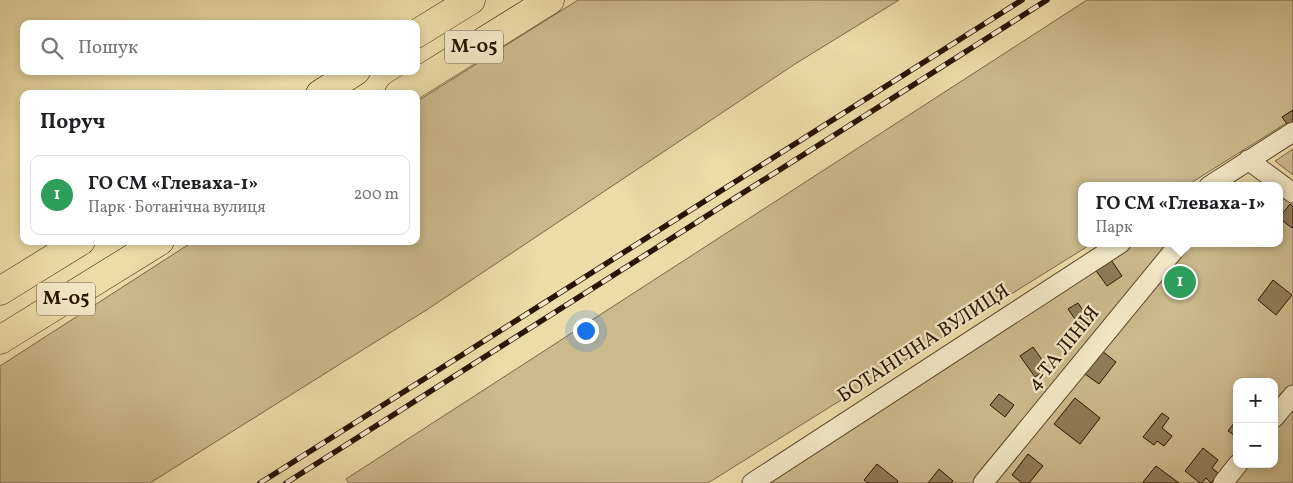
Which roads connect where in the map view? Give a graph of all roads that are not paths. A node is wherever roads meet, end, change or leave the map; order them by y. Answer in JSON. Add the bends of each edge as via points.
{"nodes":[{"id":1,"x":471,"y":0,"type":"edge"},
{"id":2,"x":550,"y":0,"type":"edge"},
{"id":3,"x":420,"y":32,"type":"edge"},
{"id":4,"x":350,"y":75,"type":"edge"},
{"id":5,"x":326,"y":90,"type":"edge"},
{"id":6,"x":404,"y":90,"type":"edge"},
{"id":7,"x":1293,"y":132,"type":"edge"},
{"id":8,"x":1248,"y":160,"type":"junction"},
{"id":9,"x":1215,"y":182,"type":"edge"},
{"id":10,"x":1230,"y":182,"type":"edge"},
{"id":11,"x":1278,"y":182,"type":"edge"},
{"id":12,"x":75,"y":245,"type":"edge"},
{"id":13,"x":154,"y":245,"type":"edge"},
{"id":14,"x":1115,"y":247,"type":"edge"},
{"id":15,"x":1177,"y":247,"type":"edge"},
{"id":16,"x":0,"y":291,"type":"edge"},
{"id":17,"x":0,"y":340,"type":"edge"},
{"id":18,"x":1293,"y":395,"type":"edge"},
{"id":19,"x":1278,"y":413,"type":"edge"},
{"id":20,"x":1235,"y":468,"type":"edge"},
{"id":21,"x":752,"y":483,"type":"edge"},
{"id":22,"x":983,"y":483,"type":"edge"},
{"id":23,"x":1223,"y":483,"type":"edge"}],
"edges":[{"from":1,"to":3,"type":"highway","number":"М-05"},
{"from":2,"to":6,"type":"highway","number":"М-05"},
{"from":4,"to":5,"type":"highway"},
{"from":7,"to":8,"type":"street"},
{"from":8,"to":9,"type":"street"},
{"from":8,"to":10,"type":"street"},
{"from":8,"to":11,"type":"street"},
{"from":12,"to":16,"type":"highway","number":"М-05"},
{"from":13,"to":17,"type":"highway","number":"М-05"},
{"from":14,"to":21,"type":"street","name":"БОТАНІЧНА ВУЛИЦЯ"},
{"from":15,"to":22,"type":"street","name":"4-ТА ЛІНІЯ"},
{"from":18,"to":19,"type":"street"},
{"from":20,"to":23,"type":"street"}]}
